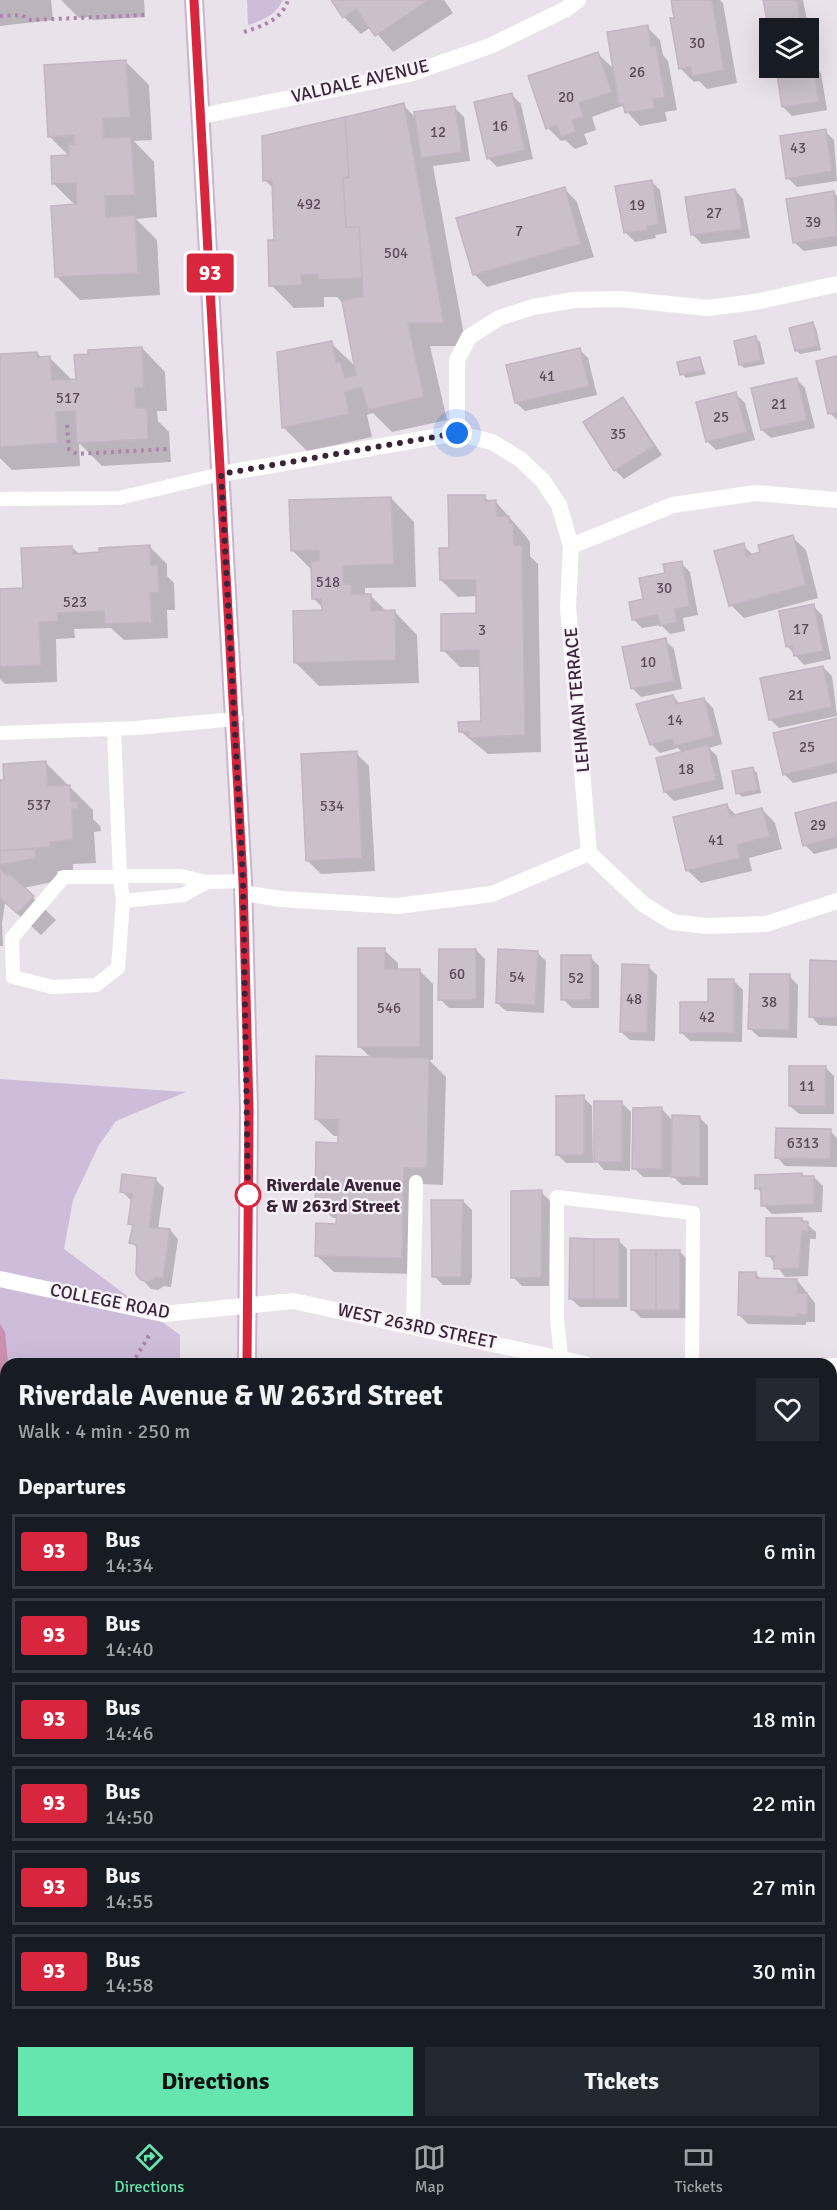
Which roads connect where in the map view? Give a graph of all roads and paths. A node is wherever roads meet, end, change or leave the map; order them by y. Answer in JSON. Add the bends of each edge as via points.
{"nodes":[{"id":1,"x":194,"y":0,"type":"edge"},
{"id":2,"x":288,"y":0,"type":"edge"},
{"id":3,"x":578,"y":0,"type":"edge"},
{"id":4,"x":145,"y":15,"type":"dead end"},
{"id":5,"x":0,"y":16,"type":"edge"},
{"id":6,"x":244,"y":32,"type":"dead end"},
{"id":7,"x":201,"y":116,"type":"junction"},
{"id":8,"x":837,"y":284,"type":"edge"},
{"id":9,"x":67,"y":424,"type":"dead end"},
{"id":10,"x":457,"y":433,"type":"junction"},
{"id":11,"x":169,"y":449,"type":"dead end"},
{"id":12,"x":221,"y":474,"type":"junction"},
{"id":13,"x":0,"y":499,"type":"edge"},
{"id":14,"x":837,"y":500,"type":"edge"},
{"id":15,"x":571,"y":546,"type":"junction"},
{"id":16,"x":236,"y":719,"type":"junction"},
{"id":17,"x":114,"y":729,"type":"junction"},
{"id":18,"x":0,"y":733,"type":"edge"},
{"id":19,"x":589,"y":853,"type":"junction"},
{"id":20,"x":120,"y":877,"type":"junction"},
{"id":21,"x":207,"y":882,"type":"junction"},
{"id":22,"x":243,"y":887,"type":"junction"},
{"id":23,"x":837,"y":901,"type":"edge"},
{"id":24,"x":123,"y":902,"type":"junction"},
{"id":25,"x":416,"y":1182,"type":"dead end"},
{"id":26,"x":3,"y":1277,"type":"edge"},
{"id":27,"x":248,"y":1305,"type":"junction"},
{"id":28,"x":163,"y":1314,"type":"junction"},
{"id":29,"x":412,"y":1326,"type":"junction"},
{"id":30,"x":136,"y":1358,"type":"edge"},
{"id":31,"x":247,"y":1358,"type":"edge"},
{"id":32,"x":552,"y":1358,"type":"edge"},
{"id":33,"x":561,"y":1358,"type":"edge"},
{"id":34,"x":692,"y":1358,"type":"edge"}],
"edges":[{"from":1,"to":7,"type":"street"},
{"from":2,"to":6,"type":"path","via":[[284,12],[265,25]]},
{"from":3,"to":7,"type":"street","name":"VALDALE AVENUE","via":[[490,45],[409,74]]},
{"from":4,"to":5,"type":"path","via":[[31,20],[21,15]]},
{"from":7,"to":12,"type":"street"},
{"from":8,"to":10,"type":"street","via":[[708,308],[620,299],[573,300],[532,307],[500,318],[469,337],[457,360]]},
{"from":9,"to":11,"type":"path","via":[[69,449],[77,454]]},
{"from":10,"to":12,"type":"street"},
{"from":10,"to":15,"type":"street","name":"LEHMAN TERRACE","via":[[492,442],[520,459],[543,481],[559,505]]},
{"from":12,"to":13,"type":"lane","via":[[120,498]]},
{"from":12,"to":16,"type":"street"},
{"from":14,"to":15,"type":"street","via":[[756,493],[673,505]]},
{"from":15,"to":19,"type":"street","name":"LEHMAN TERRACE","via":[[568,607]]},
{"from":16,"to":17,"type":"lane"},
{"from":16,"to":22,"type":"street"},
{"from":17,"to":18,"type":"lane"},
{"from":17,"to":20,"type":"lane"},
{"from":19,"to":22,"type":"street","via":[[492,894],[397,906],[281,899]]},
{"from":19,"to":23,"type":"street","via":[[643,904],[672,922],[707,926],[766,924]]},
{"from":20,"to":21,"type":"lane","via":[[181,876]]},
{"from":20,"to":24,"type":"lane"},
{"from":20,"to":24,"type":"lane","via":[[64,878],[12,938],[13,976],[52,987],[96,986],[117,968]]},
{"from":21,"to":22,"type":"lane"},
{"from":21,"to":24,"type":"lane","via":[[183,895]]},
{"from":22,"to":27,"type":"street","via":[[249,1111]]},
{"from":25,"to":29,"type":"lane"},
{"from":26,"to":28,"type":"street","name":"COLLEGE ROAD"},
{"from":27,"to":28,"type":"street","name":"COLLEGE ROAD"},
{"from":27,"to":29,"type":"street","name":"WEST 263RD STREET","via":[[293,1300]]},
{"from":27,"to":31,"type":"street"},
{"from":28,"to":30,"type":"path"},
{"from":29,"to":32,"type":"street","name":"WEST 263RD STREET"},
{"from":33,"to":34,"type":"lane","via":[[557,1197],[693,1213]]}]}
